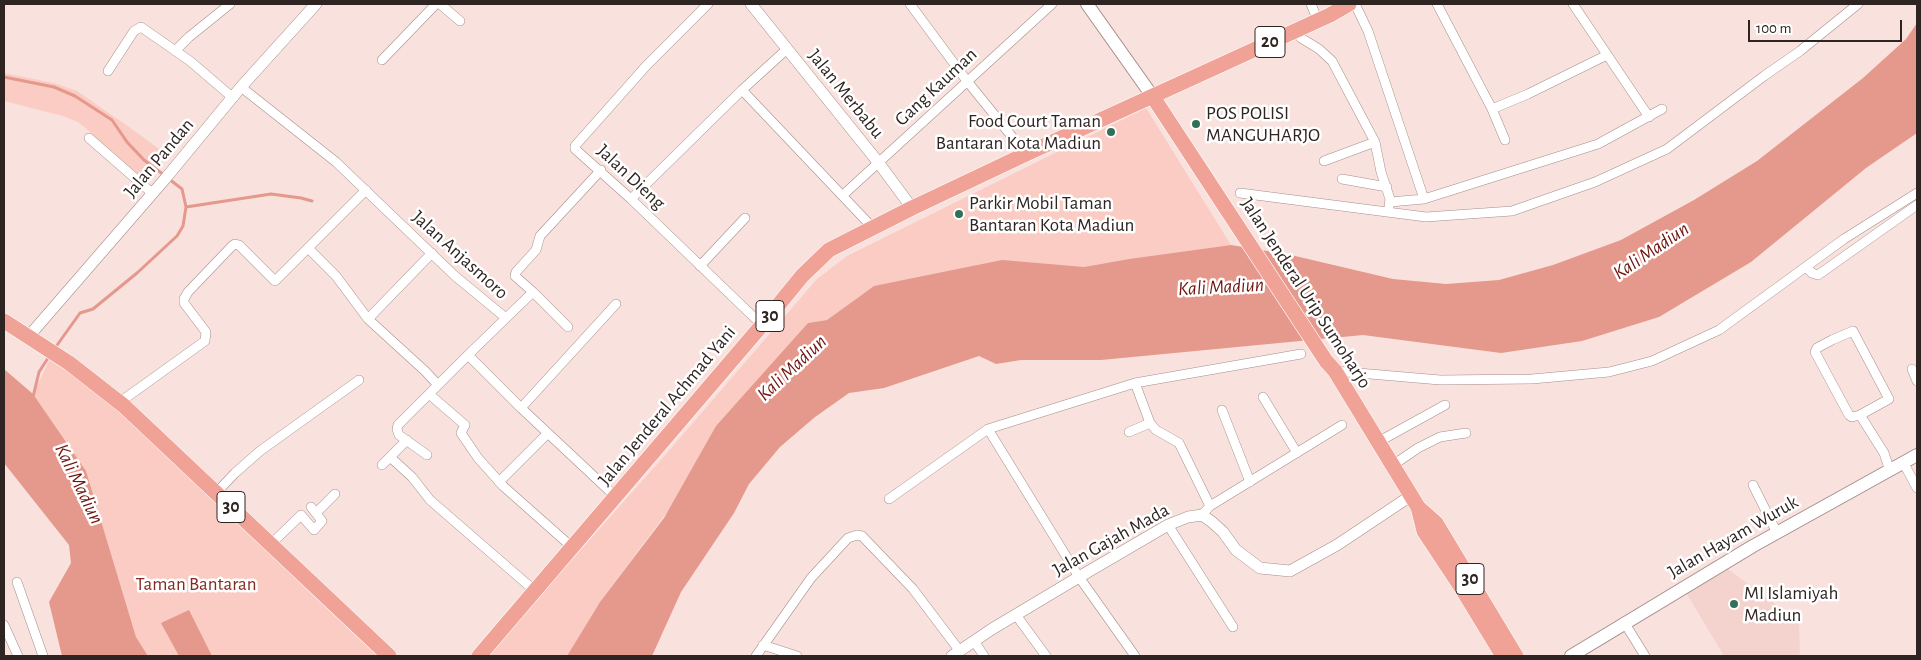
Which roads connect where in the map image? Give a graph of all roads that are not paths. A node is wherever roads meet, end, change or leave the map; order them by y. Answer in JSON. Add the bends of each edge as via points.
{"nodes":[{"id":1,"x":230,"y":4,"type":"edge"},
{"id":2,"x":316,"y":4,"type":"edge"},
{"id":3,"x":436,"y":4,"type":"edge"},
{"id":4,"x":440,"y":4,"type":"edge"},
{"id":5,"x":708,"y":4,"type":"edge"},
{"id":6,"x":751,"y":4,"type":"edge"},
{"id":7,"x":910,"y":4,"type":"edge"},
{"id":8,"x":1052,"y":4,"type":"edge"},
{"id":9,"x":1087,"y":4,"type":"edge"},
{"id":10,"x":1311,"y":4,"type":"edge"},
{"id":11,"x":1349,"y":4,"type":"edge"},
{"id":12,"x":1355,"y":4,"type":"edge"},
{"id":13,"x":1437,"y":4,"type":"edge"},
{"id":14,"x":1573,"y":4,"type":"edge"},
{"id":15,"x":1858,"y":4,"type":"edge"},
{"id":16,"x":460,"y":21,"type":"dead end"},
{"id":17,"x":1318,"y":21,"type":"junction"},
{"id":18,"x":1295,"y":31,"type":"junction"},
{"id":19,"x":787,"y":49,"type":"junction"},
{"id":20,"x":177,"y":52,"type":"junction"},
{"id":21,"x":1607,"y":55,"type":"junction"},
{"id":22,"x":382,"y":60,"type":"dead end"},
{"id":23,"x":108,"y":71,"type":"dead end"},
{"id":24,"x":967,"y":81,"type":"junction"},
{"id":25,"x":241,"y":87,"type":"junction"},
{"id":26,"x":742,"y":90,"type":"junction"},
{"id":27,"x":232,"y":97,"type":"junction"},
{"id":28,"x":1155,"y":100,"type":"junction"},
{"id":29,"x":1492,"y":109,"type":"junction"},
{"id":30,"x":1662,"y":109,"type":"dead end"},
{"id":31,"x":1649,"y":117,"type":"junction"},
{"id":32,"x":89,"y":138,"type":"dead end"},
{"id":33,"x":1505,"y":140,"type":"dead end"},
{"id":34,"x":1375,"y":142,"type":"junction"},
{"id":35,"x":1026,"y":154,"type":"junction"},
{"id":36,"x":1324,"y":161,"type":"dead end"},
{"id":37,"x":878,"y":162,"type":"junction"},
{"id":38,"x":601,"y":170,"type":"junction"},
{"id":39,"x":1342,"y":179,"type":"dead end"},
{"id":40,"x":1387,"y":187,"type":"junction"},
{"id":41,"x":366,"y":190,"type":"junction"},
{"id":42,"x":1240,"y":193,"type":"dead end"},
{"id":43,"x":1917,"y":193,"type":"edge"},
{"id":44,"x":152,"y":194,"type":"junction"},
{"id":45,"x":843,"y":195,"type":"junction"},
{"id":46,"x":632,"y":199,"type":"junction"},
{"id":47,"x":1424,"y":199,"type":"junction"},
{"id":48,"x":1390,"y":202,"type":"junction"},
{"id":49,"x":1917,"y":205,"type":"edge"},
{"id":50,"x":912,"y":208,"type":"junction"},
{"id":51,"x":1388,"y":214,"type":"junction"},
{"id":52,"x":745,"y":218,"type":"dead end"},
{"id":53,"x":873,"y":228,"type":"junction"},
{"id":54,"x":308,"y":248,"type":"junction"},
{"id":55,"x":432,"y":253,"type":"junction"},
{"id":56,"x":700,"y":266,"type":"junction"},
{"id":57,"x":1806,"y":267,"type":"junction"},
{"id":58,"x":533,"y":292,"type":"junction"},
{"id":59,"x":616,"y":304,"type":"dead end"},
{"id":60,"x":506,"y":318,"type":"junction"},
{"id":61,"x":368,"y":319,"type":"junction"},
{"id":62,"x":4,"y":321,"type":"edge"},
{"id":63,"x":762,"y":325,"type":"junction"},
{"id":64,"x":568,"y":327,"type":"dead end"},
{"id":65,"x":33,"y":339,"type":"junction"},
{"id":66,"x":1301,"y":354,"type":"dead end"},
{"id":67,"x":468,"y":355,"type":"junction"},
{"id":68,"x":1331,"y":366,"type":"junction"},
{"id":69,"x":1912,"y":369,"type":"dead end"},
{"id":70,"x":359,"y":380,"type":"dead end"},
{"id":71,"x":1917,"y":381,"type":"edge"},
{"id":72,"x":1135,"y":383,"type":"junction"},
{"id":73,"x":438,"y":385,"type":"junction"},
{"id":74,"x":429,"y":394,"type":"junction"},
{"id":75,"x":1264,"y":397,"type":"dead end"},
{"id":76,"x":120,"y":402,"type":"junction"},
{"id":77,"x":1445,"y":405,"type":"dead end"},
{"id":78,"x":521,"y":408,"type":"junction"},
{"id":79,"x":1222,"y":410,"type":"dead end"},
{"id":80,"x":1860,"y":415,"type":"junction"},
{"id":81,"x":1150,"y":423,"type":"junction"},
{"id":82,"x":1342,"y":425,"type":"dead end"},
{"id":83,"x":988,"y":429,"type":"junction"},
{"id":84,"x":1129,"y":432,"type":"dead end"},
{"id":85,"x":548,"y":433,"type":"junction"},
{"id":86,"x":1466,"y":433,"type":"dead end"},
{"id":87,"x":407,"y":440,"type":"junction"},
{"id":88,"x":1378,"y":442,"type":"junction"},
{"id":89,"x":1297,"y":453,"type":"junction"},
{"id":90,"x":427,"y":455,"type":"dead end"},
{"id":91,"x":1917,"y":455,"type":"edge"},
{"id":92,"x":390,"y":457,"type":"junction"},
{"id":93,"x":1903,"y":462,"type":"junction"},
{"id":94,"x":382,"y":465,"type":"dead end"},
{"id":95,"x":1393,"y":465,"type":"junction"},
{"id":96,"x":1890,"y":471,"type":"junction"},
{"id":97,"x":499,"y":482,"type":"junction"},
{"id":98,"x":1250,"y":482,"type":"junction"},
{"id":99,"x":1753,"y":485,"type":"dead end"},
{"id":100,"x":1917,"y":488,"type":"edge"},
{"id":101,"x":216,"y":493,"type":"junction"},
{"id":102,"x":336,"y":494,"type":"dead end"},
{"id":103,"x":616,"y":497,"type":"junction"},
{"id":104,"x":889,"y":499,"type":"dead end"},
{"id":105,"x":1415,"y":501,"type":"junction"},
{"id":106,"x":1210,"y":506,"type":"junction"},
{"id":107,"x":1202,"y":514,"type":"junction"},
{"id":108,"x":1168,"y":524,"type":"junction"},
{"id":109,"x":1777,"y":533,"type":"junction"},
{"id":110,"x":270,"y":544,"type":"junction"},
{"id":111,"x":572,"y":548,"type":"junction"},
{"id":112,"x":1079,"y":577,"type":"junction"},
{"id":113,"x":17,"y":582,"type":"dead end"},
{"id":114,"x":534,"y":591,"type":"junction"},
{"id":115,"x":1016,"y":615,"type":"junction"},
{"id":116,"x":1624,"y":622,"type":"junction"},
{"id":117,"x":4,"y":625,"type":"edge"},
{"id":118,"x":1233,"y":627,"type":"dead end"},
{"id":119,"x":974,"y":641,"type":"junction"},
{"id":120,"x":763,"y":645,"type":"junction"},
{"id":121,"x":956,"y":653,"type":"edge"},
{"id":122,"x":18,"y":656,"type":"edge"},
{"id":123,"x":43,"y":656,"type":"edge"},
{"id":124,"x":389,"y":656,"type":"edge"},
{"id":125,"x":479,"y":656,"type":"edge"},
{"id":126,"x":756,"y":656,"type":"edge"},
{"id":127,"x":797,"y":656,"type":"edge"},
{"id":128,"x":984,"y":656,"type":"edge"},
{"id":129,"x":1046,"y":656,"type":"edge"},
{"id":130,"x":1135,"y":656,"type":"edge"},
{"id":131,"x":1503,"y":656,"type":"edge"},
{"id":132,"x":1516,"y":656,"type":"edge"},
{"id":133,"x":1571,"y":656,"type":"edge"},
{"id":134,"x":1645,"y":656,"type":"edge"}],
"edges":[{"from":1,"to":20,"type":"street","via":[[189,37]]},
{"from":2,"to":25,"type":"street","name":"Jalan Pandan"},
{"from":3,"to":22,"type":"street"},
{"from":4,"to":16,"type":"street"},
{"from":5,"to":38,"type":"street","name":"Jalan Dieng","via":[[646,66],[575,146]]},
{"from":6,"to":19,"type":"street","name":"Jalan Merbabu"},
{"from":7,"to":24,"type":"street"},
{"from":8,"to":24,"type":"street","name":"Gang Kauman"},
{"from":9,"to":28,"type":"main road"},
{"from":10,"to":17,"type":"street"},
{"from":11,"to":17,"type":"highway","number":"20"},
{"from":12,"to":47,"type":"street","via":[[1368,32]]},
{"from":13,"to":29,"type":"street"},
{"from":14,"to":21,"type":"street"},
{"from":15,"to":51,"type":"street","via":[[1667,149],[1634,165],[1512,212],[1426,217]]},
{"from":17,"to":18,"type":"highway","number":"20"},
{"from":18,"to":28,"type":"highway","number":"20","via":[[1190,78]]},
{"from":18,"to":34,"type":"street","via":[[1332,61]]},
{"from":19,"to":26,"type":"street"},
{"from":19,"to":37,"type":"street","name":"Jalan Merbabu"},
{"from":20,"to":23,"type":"street","via":[[146,29],[138,28]]},
{"from":20,"to":27,"type":"street"},
{"from":21,"to":29,"type":"street"},
{"from":21,"to":31,"type":"street"},
{"from":24,"to":35,"type":"street"},
{"from":24,"to":37,"type":"street","name":"Gang Kauman"},
{"from":25,"to":27,"type":"street","name":"Jalan Pandan"},
{"from":25,"to":41,"type":"street","name":"Jalan Anjasmoro","via":[[336,162]]},
{"from":26,"to":45,"type":"street"},
{"from":26,"to":46,"type":"street"},
{"from":27,"to":44,"type":"street","name":"Jalan Pandan"},
{"from":28,"to":35,"type":"highway","name":"Jalan Jenderal Achmad Yani","number":"30"},
{"from":28,"to":68,"type":"highway","name":"Jalan Jenderal Urip Sumoharjo","number":"30"},
{"from":29,"to":33,"type":"street"},
{"from":30,"to":31,"type":"street"},
{"from":31,"to":47,"type":"street","via":[[1598,144]]},
{"from":32,"to":44,"type":"street"},
{"from":34,"to":36,"type":"street"},
{"from":34,"to":40,"type":"street"},
{"from":35,"to":50,"type":"highway","name":"Jalan Jenderal Achmad Yani","number":"30"},
{"from":37,"to":45,"type":"street","name":"Gang Kauman"},
{"from":37,"to":50,"type":"street","name":"Jalan Merbabu"},
{"from":38,"to":46,"type":"street","name":"Jalan Dieng"},
{"from":38,"to":58,"type":"street","via":[[540,236],[536,250],[516,272],[515,276]]},
{"from":39,"to":40,"type":"street"},
{"from":40,"to":48,"type":"street"},
{"from":41,"to":54,"type":"street"},
{"from":41,"to":55,"type":"street","name":"Jalan Anjasmoro"},
{"from":42,"to":51,"type":"street"},
{"from":43,"to":57,"type":"street"},
{"from":44,"to":65,"type":"street","name":"Jalan Pandan"},
{"from":45,"to":53,"type":"street"},
{"from":46,"to":56,"type":"street","name":"Jalan Dieng"},
{"from":47,"to":48,"type":"street"},
{"from":48,"to":51,"type":"street"},
{"from":49,"to":57,"type":"street","via":[[1818,275]]},
{"from":50,"to":53,"type":"highway","name":"Jalan Jenderal Achmad Yani","number":"30"},
{"from":52,"to":56,"type":"street"},
{"from":53,"to":63,"type":"highway","name":"Jalan Jenderal Achmad Yani","number":"30","via":[[829,250],[816,261]]},
{"from":54,"to":61,"type":"street","via":[[336,276]]},
{"from":54,"to":76,"type":"street","via":[[275,281],[240,245],[232,246],[184,299],[206,332],[205,340]]},
{"from":55,"to":60,"type":"street","name":"Jalan Anjasmoro"},
{"from":55,"to":61,"type":"street"},
{"from":56,"to":63,"type":"street","name":"Jalan Dieng"},
{"from":57,"to":68,"type":"street","via":[[1719,330],[1631,368],[1523,379],[1440,380]]},
{"from":58,"to":60,"type":"street"},
{"from":58,"to":64,"type":"street"},
{"from":59,"to":78,"type":"street"},
{"from":60,"to":67,"type":"street","name":"Jalan Anjasmoro"},
{"from":61,"to":73,"type":"street"},
{"from":62,"to":65,"type":"highway","number":"30"},
{"from":63,"to":103,"type":"highway","name":"Jalan Jenderal Achmad Yani","number":"30"},
{"from":65,"to":76,"type":"highway","number":"30"},
{"from":66,"to":72,"type":"street"},
{"from":67,"to":73,"type":"street","name":"Jalan Anjasmoro"},
{"from":67,"to":78,"type":"street"},
{"from":68,"to":88,"type":"highway","name":"Jalan Jenderal Urip Sumoharjo","number":"30"},
{"from":69,"to":71,"type":"street"},
{"from":70,"to":101,"type":"street","via":[[260,451]]},
{"from":72,"to":81,"type":"street"},
{"from":72,"to":83,"type":"street"},
{"from":73,"to":74,"type":"street","name":"Jalan Anjasmoro"},
{"from":74,"to":87,"type":"street","name":"Jalan Anjasmoro","via":[[398,425],[398,432]]},
{"from":74,"to":97,"type":"street","via":[[465,425],[461,433]]},
{"from":75,"to":89,"type":"street"},
{"from":76,"to":101,"type":"highway","number":"30"},
{"from":77,"to":88,"type":"street"},
{"from":78,"to":85,"type":"street"},
{"from":79,"to":98,"type":"street"},
{"from":80,"to":80,"type":"street","via":[[1849,415],[1815,352],[1817,348],[1853,331],[1888,397],[1888,401]]},
{"from":80,"to":96,"type":"street","via":[[1884,453]]},
{"from":81,"to":84,"type":"street"},
{"from":81,"to":106,"type":"street","via":[[1179,443]]},
{"from":82,"to":89,"type":"street"},
{"from":83,"to":104,"type":"street"},
{"from":83,"to":112,"type":"street"},
{"from":85,"to":97,"type":"street"},
{"from":85,"to":103,"type":"street"},
{"from":86,"to":95,"type":"street","via":[[1440,437]]},
{"from":87,"to":90,"type":"street"},
{"from":87,"to":92,"type":"street"},
{"from":88,"to":95,"type":"highway","name":"Jalan Jenderal Urip Sumoharjo","number":"30"},
{"from":89,"to":98,"type":"street"},
{"from":91,"to":93,"type":"main road","name":"Jalan Hayam Wuruk"},
{"from":92,"to":94,"type":"street"},
{"from":92,"to":114,"type":"street","via":[[430,500]]},
{"from":93,"to":96,"type":"main road","name":"Jalan Hayam Wuruk"},
{"from":93,"to":100,"type":"street"},
{"from":95,"to":105,"type":"highway","name":"Jalan Jenderal Urip Sumoharjo","number":"30"},
{"from":96,"to":109,"type":"main road","name":"Jalan Hayam Wuruk"},
{"from":97,"to":111,"type":"street"},
{"from":98,"to":106,"type":"street"},
{"from":99,"to":109,"type":"street"},
{"from":101,"to":110,"type":"highway","number":"30"},
{"from":102,"to":110,"type":"street","via":[[313,510],[322,521],[314,530],[301,514]]},
{"from":103,"to":111,"type":"highway","name":"Jalan Jenderal Achmad Yani","number":"30"},
{"from":105,"to":107,"type":"street","via":[[1290,571],[1260,568],[1236,550],[1223,532]]},
{"from":105,"to":131,"type":"highway","name":"Jalan Jenderal Urip Sumoharjo","number":"30","via":[[1424,531]]},
{"from":105,"to":132,"type":"highway","name":"Jalan Jenderal Urip Sumoharjo","number":"30","via":[[1436,523]]},
{"from":106,"to":107,"type":"street"},
{"from":107,"to":108,"type":"street","name":"Jalan Gajah Mada"},
{"from":108,"to":112,"type":"street","name":"Jalan Gajah Mada"},
{"from":108,"to":118,"type":"street"},
{"from":109,"to":116,"type":"main road","name":"Jalan Hayam Wuruk"},
{"from":110,"to":124,"type":"highway","number":"30"},
{"from":111,"to":114,"type":"highway","name":"Jalan Jenderal Achmad Yani","number":"30"},
{"from":112,"to":115,"type":"street","name":"Jalan Gajah Mada"},
{"from":112,"to":130,"type":"street"},
{"from":113,"to":123,"type":"street"},
{"from":114,"to":125,"type":"highway","name":"Jalan Jenderal Achmad Yani","number":"30"},
{"from":115,"to":119,"type":"street","name":"Jalan Gajah Mada"},
{"from":115,"to":129,"type":"street"},
{"from":116,"to":133,"type":"main road","name":"Jalan Hayam Wuruk"},
{"from":116,"to":134,"type":"street"},
{"from":117,"to":122,"type":"street"},
{"from":119,"to":121,"type":"street","name":"Jalan Gajah Mada"},
{"from":119,"to":128,"type":"street"},
{"from":120,"to":121,"type":"street","via":[[811,578],[848,538],[857,535],[862,536],[913,589]]},
{"from":120,"to":126,"type":"street"},
{"from":120,"to":127,"type":"street"}]}
